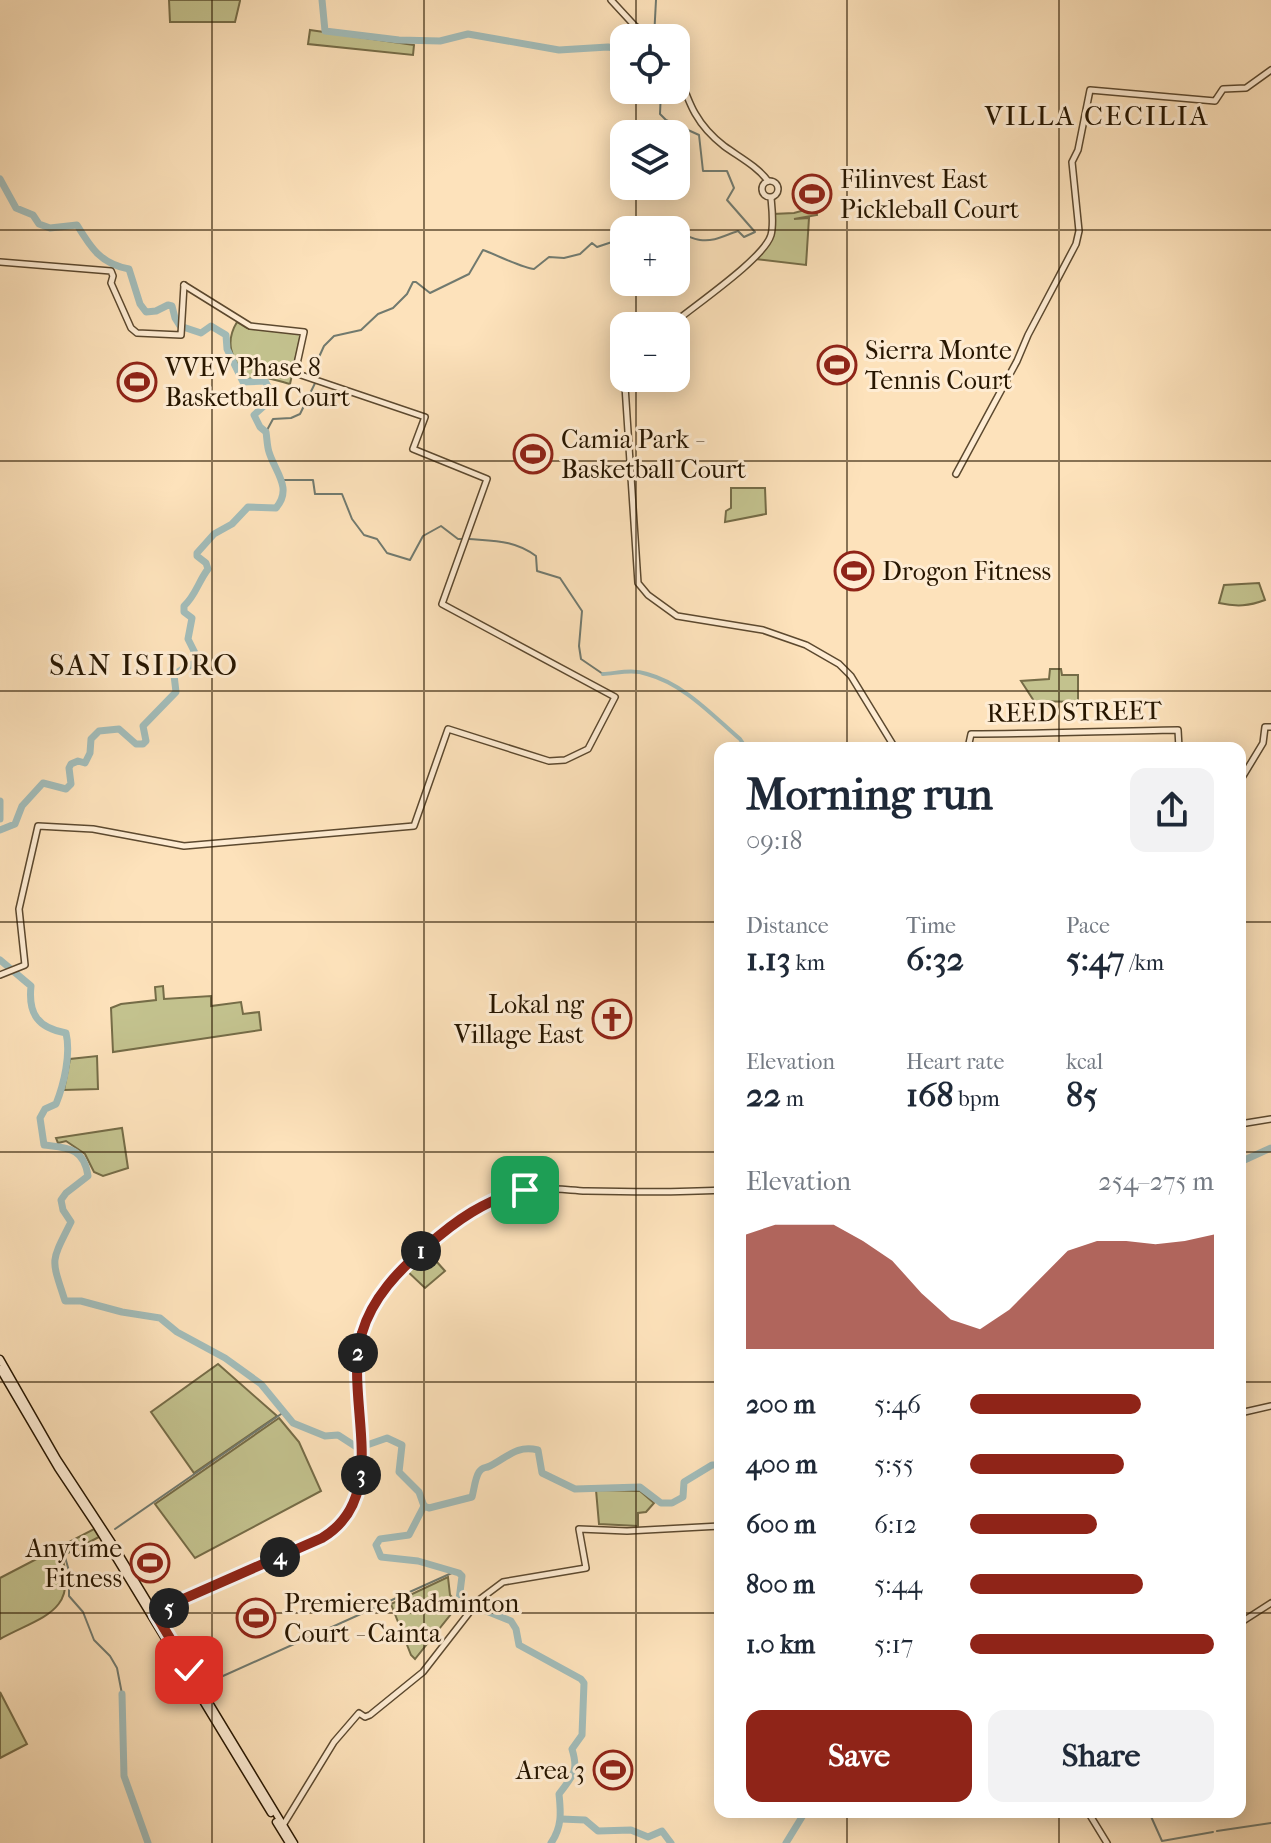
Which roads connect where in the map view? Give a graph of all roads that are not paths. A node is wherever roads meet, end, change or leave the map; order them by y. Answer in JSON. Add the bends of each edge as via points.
{"nodes":[{"id":1,"x":611,"y":0,"type":"edge"},
{"id":2,"x":634,"y":24,"type":"edge"},
{"id":3,"x":1271,"y":70,"type":"edge"},
{"id":4,"x":689,"y":104,"type":"edge"},
{"id":5,"x":768,"y":181,"type":"junction"},
{"id":6,"x":771,"y":198,"type":"junction"},
{"id":7,"x":0,"y":262,"type":"edge"},
{"id":8,"x":688,"y":312,"type":"edge"},
{"id":9,"x":625,"y":392,"type":"edge"},
{"id":10,"x":956,"y":474,"type":"dead end"},
{"id":11,"x":1268,"y":727,"type":"edge"},
{"id":12,"x":891,"y":742,"type":"edge"},
{"id":13,"x":969,"y":742,"type":"edge"},
{"id":14,"x":1179,"y":742,"type":"edge"},
{"id":15,"x":1246,"y":771,"type":"edge"},
{"id":16,"x":0,"y":975,"type":"edge"},
{"id":17,"x":1271,"y":1119,"type":"edge"},
{"id":18,"x":1246,"y":1123,"type":"edge"},
{"id":19,"x":714,"y":1190,"type":"edge"},
{"id":20,"x":0,"y":1359,"type":"edge"},
{"id":21,"x":0,"y":1369,"type":"edge"},
{"id":22,"x":1271,"y":1406,"type":"edge"},
{"id":23,"x":1246,"y":1412,"type":"edge"},
{"id":24,"x":714,"y":1526,"type":"edge"},
{"id":25,"x":1271,"y":1603,"type":"edge"},
{"id":26,"x":152,"y":1614,"type":"junction"},
{"id":27,"x":1246,"y":1619,"type":"edge"},
{"id":28,"x":1092,"y":1818,"type":"edge"},
{"id":29,"x":282,"y":1828,"type":"junction"},
{"id":30,"x":292,"y":1843,"type":"edge"},
{"id":31,"x":1107,"y":1843,"type":"edge"}],
"edges":[{"from":1,"to":2,"type":"street"},
{"from":3,"to":10,"type":"street","via":[[1246,88],[1223,89],[1215,101],[1090,90],[1072,162],[1079,231],[1072,254]]},
{"from":4,"to":5,"type":"street","via":[[721,144]]},
{"from":5,"to":6,"type":"street","via":[[762,191]]},
{"from":5,"to":6,"type":"street","via":[[779,188]]},
{"from":6,"to":8,"type":"street","via":[[772,232],[764,248]]},
{"from":7,"to":16,"type":"street","via":[[111,271],[111,283],[139,334],[182,332],[184,285],[250,326],[304,332],[295,373],[425,417],[413,449],[487,479],[442,604],[615,697],[588,749],[565,760],[549,761],[448,729],[414,826],[184,846],[93,829],[38,826],[19,909],[22,966]]},
{"from":9,"to":12,"type":"street","via":[[638,583],[677,616],[779,635],[839,664]]},
{"from":11,"to":15,"type":"street"},
{"from":13,"to":14,"type":"street","name":"REED STREET","via":[[971,734],[1178,730]]},
{"from":17,"to":18,"type":"street"},
{"from":19,"to":26,"type":"street","via":[[525,1190],[454,1222],[400,1270],[369,1312],[358,1350],[360,1482],[349,1512],[332,1532]]},
{"from":20,"to":26,"type":"main road"},
{"from":21,"to":26,"type":"main road"},
{"from":22,"to":23,"type":"street"},
{"from":24,"to":29,"type":"street","via":[[579,1529],[586,1568],[507,1580],[479,1600],[423,1672],[344,1728]]},
{"from":25,"to":27,"type":"street"},
{"from":26,"to":29,"type":"main road"},
{"from":28,"to":31,"type":"street"},
{"from":29,"to":30,"type":"main road"}]}
